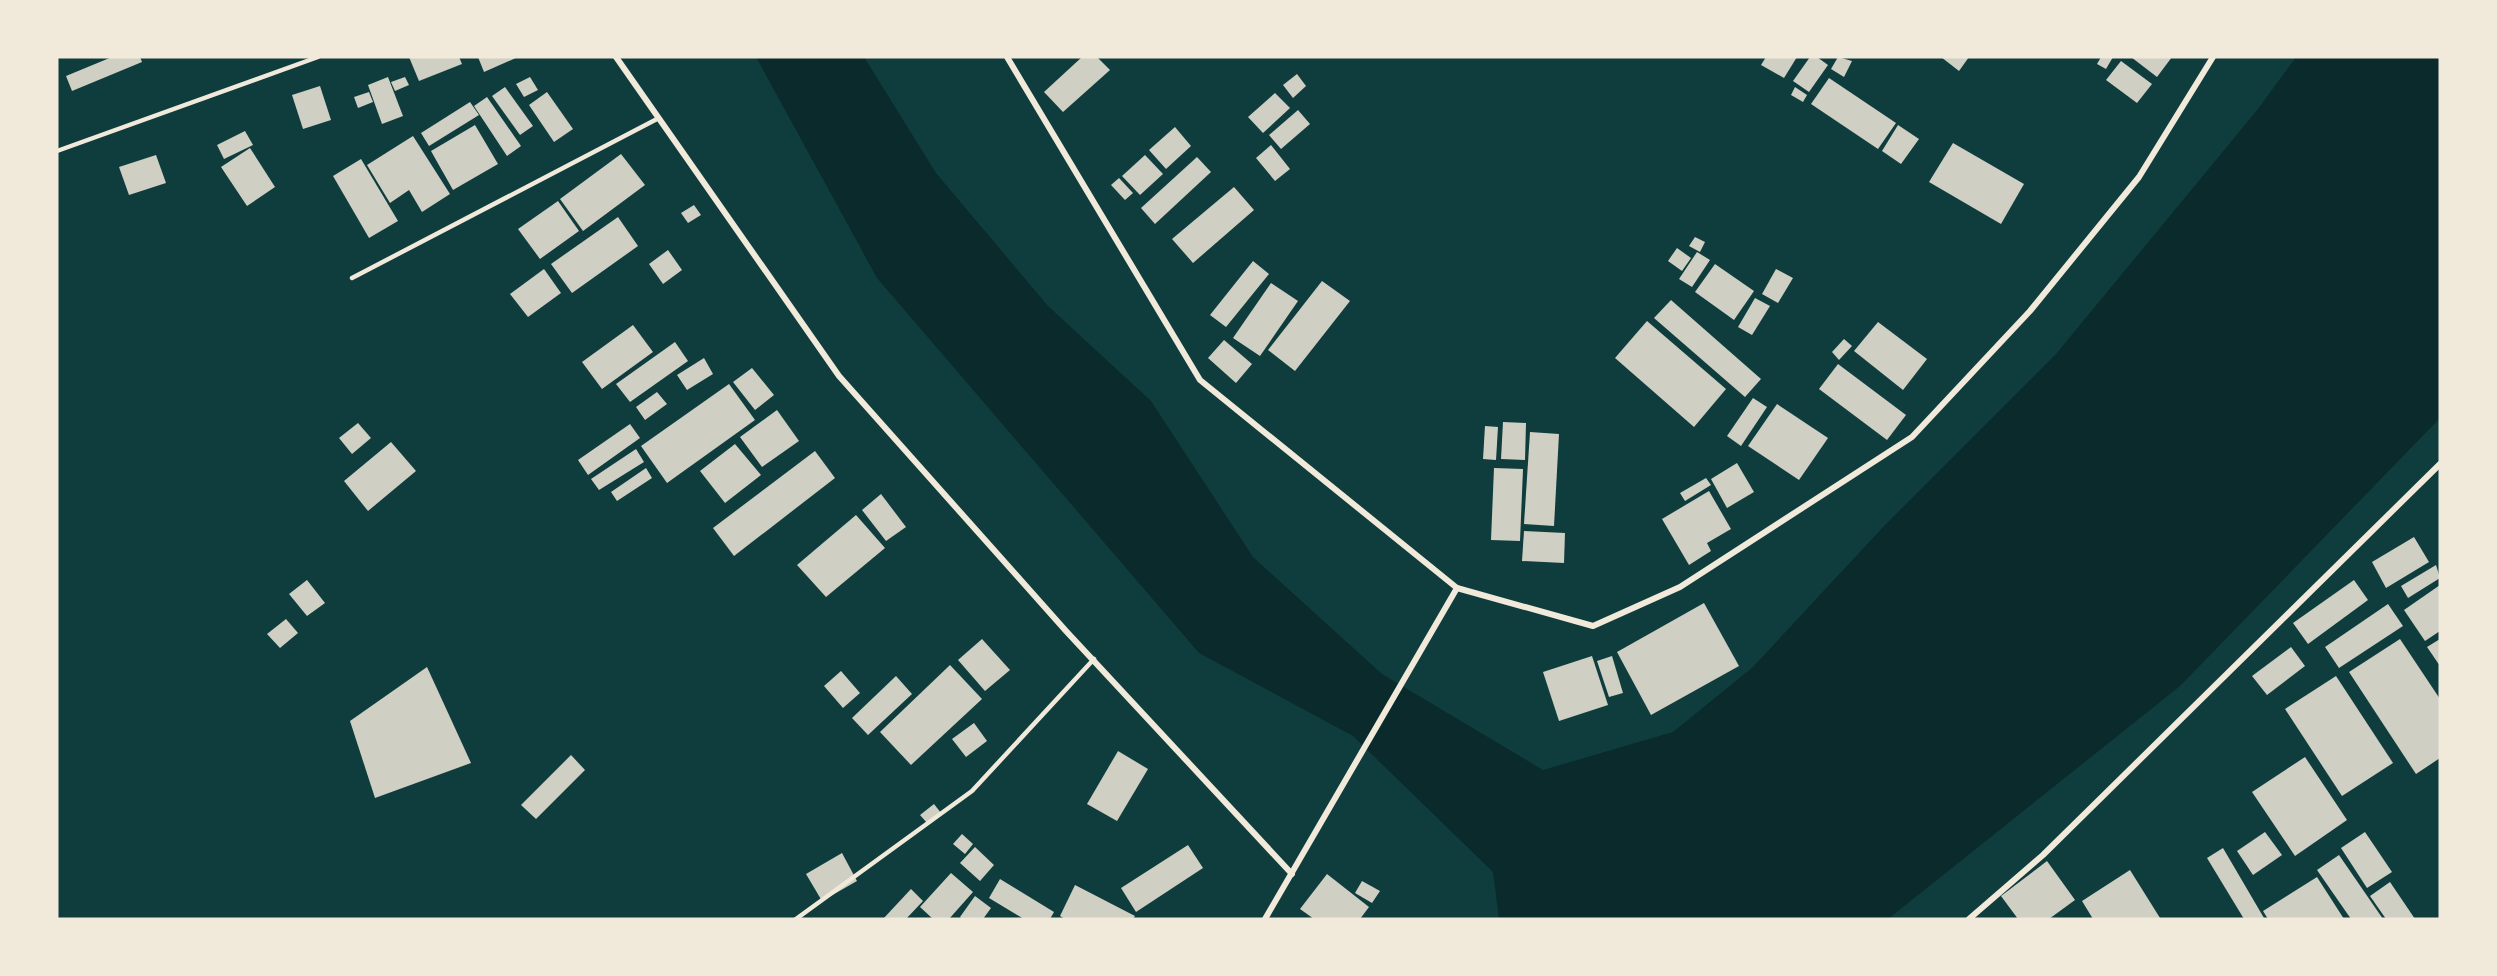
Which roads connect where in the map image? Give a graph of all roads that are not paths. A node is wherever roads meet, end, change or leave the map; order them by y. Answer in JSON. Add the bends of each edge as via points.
{"nodes":[{"id":1,"x":318,"y":57,"type":"edge"},
{"id":2,"x":616,"y":57,"type":"edge"},
{"id":3,"x":1007,"y":57,"type":"edge"},
{"id":4,"x":2213,"y":57,"type":"edge"},
{"id":5,"x":657,"y":119,"type":"junction"},
{"id":6,"x":57,"y":151,"type":"edge"},
{"id":7,"x":352,"y":278,"type":"dead end"},
{"id":8,"x":2440,"y":464,"type":"edge"},
{"id":9,"x":1457,"y":588,"type":"junction"},
{"id":10,"x":1094,"y":659,"type":"junction"},
{"id":11,"x":1292,"y":874,"type":"junction"},
{"id":12,"x":796,"y":919,"type":"edge"},
{"id":13,"x":1265,"y":919,"type":"edge"},
{"id":14,"x":1970,"y":919,"type":"edge"}],
"edges":[{"from":1,"to":6,"type":"lane"},
{"from":2,"to":5,"type":"street"},
{"from":3,"to":9,"type":"street","via":[[1200,380]]},
{"from":4,"to":9,"type":"street","via":[[2139,177],[2030,311],[1912,437],[1680,586],[1593,626]]},
{"from":5,"to":7,"type":"lane"},
{"from":5,"to":10,"type":"street","via":[[839,376]]},
{"from":8,"to":14,"type":"street","via":[[2043,855]]},
{"from":9,"to":11,"type":"street"},
{"from":10,"to":11,"type":"street"},
{"from":10,"to":12,"type":"lane","via":[[972,791]]},
{"from":11,"to":13,"type":"street"}]}
